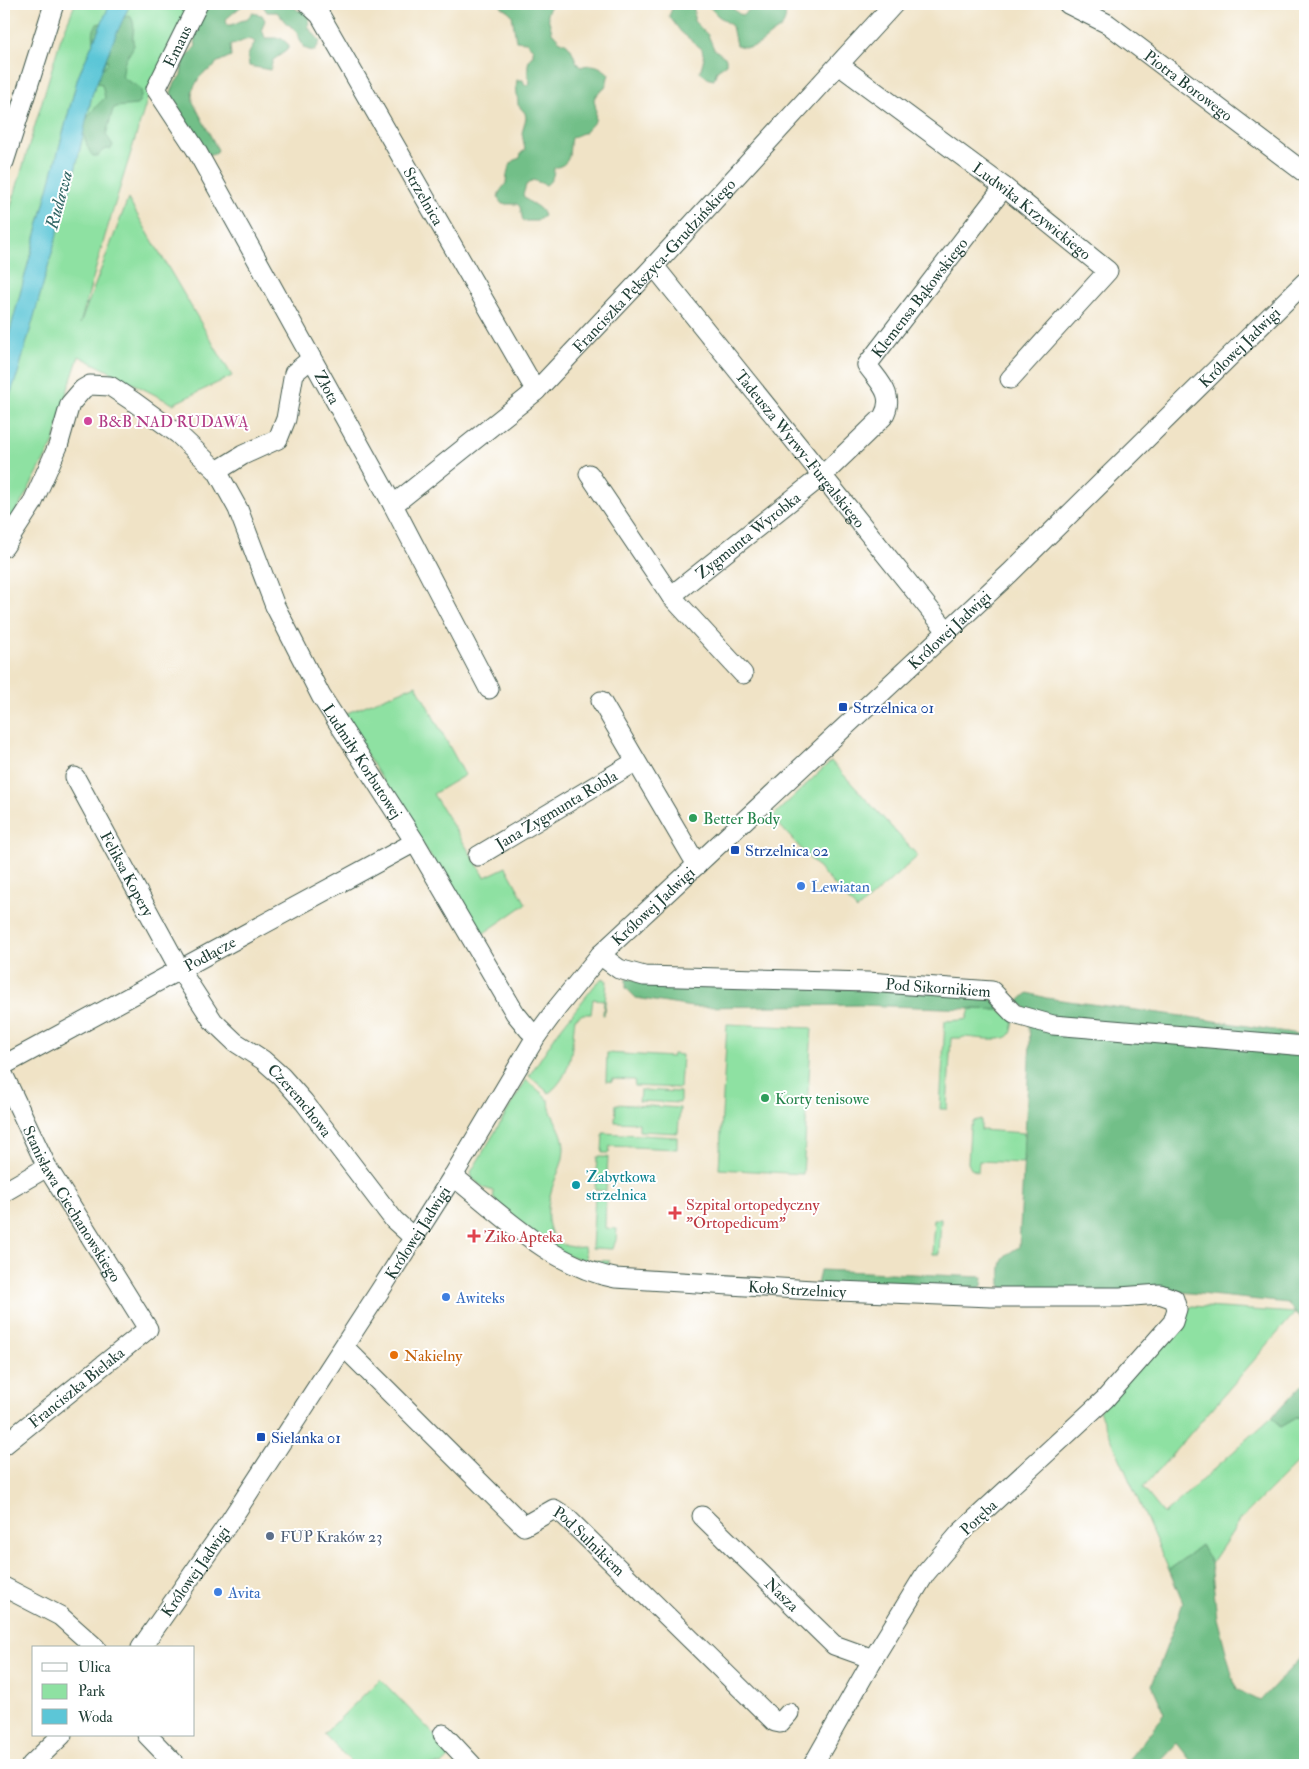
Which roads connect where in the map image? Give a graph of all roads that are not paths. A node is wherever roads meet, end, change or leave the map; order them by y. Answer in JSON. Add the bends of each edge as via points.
{"nodes":[{"id":1,"x":54,"y":4,"type":"edge"},
{"id":2,"x":198,"y":4,"type":"edge"},
{"id":3,"x":308,"y":4,"type":"edge"},
{"id":4,"x":894,"y":4,"type":"edge"},
{"id":5,"x":1068,"y":4,"type":"edge"},
{"id":6,"x":840,"y":65,"type":"junction"},
{"id":7,"x":156,"y":89,"type":"joint"},
{"id":8,"x":4,"y":162,"type":"edge"},
{"id":9,"x":1305,"y":173,"type":"edge"},
{"id":10,"x":1004,"y":187,"type":"junction"},
{"id":11,"x":654,"y":266,"type":"junction"},
{"id":12,"x":1305,"y":282,"type":"edge"},
{"id":13,"x":311,"y":359,"type":"junction"},
{"id":14,"x":1010,"y":378,"type":"dead end"},
{"id":15,"x":536,"y":391,"type":"junction"},
{"id":16,"x":217,"y":471,"type":"junction"},
{"id":17,"x":588,"y":474,"type":"dead end"},
{"id":18,"x":824,"y":475,"type":"junction"},
{"id":19,"x":394,"y":505,"type":"junction"},
{"id":20,"x":4,"y":547,"type":"edge"},
{"id":21,"x":670,"y":596,"type":"junction"},
{"id":22,"x":947,"y":631,"type":"junction"},
{"id":23,"x":743,"y":674,"type":"dead end"},
{"id":24,"x":489,"y":689,"type":"dead end"},
{"id":25,"x":601,"y":701,"type":"dead end"},
{"id":26,"x":636,"y":762,"type":"junction"},
{"id":27,"x":75,"y":777,"type":"dead end"},
{"id":28,"x":415,"y":842,"type":"junction"},
{"id":29,"x":478,"y":856,"type":"dead end"},
{"id":30,"x":697,"y":865,"type":"junction"},
{"id":31,"x":600,"y":955,"type":"junction"},
{"id":32,"x":180,"y":970,"type":"junction"},
{"id":33,"x":537,"y":1035,"type":"junction"},
{"id":34,"x":1305,"y":1046,"type":"edge"},
{"id":35,"x":4,"y":1065,"type":"edge"},
{"id":36,"x":4,"y":1076,"type":"edge"},
{"id":37,"x":47,"y":1167,"type":"junction"},
{"id":38,"x":453,"y":1176,"type":"junction"},
{"id":39,"x":4,"y":1192,"type":"edge"},
{"id":40,"x":414,"y":1238,"type":"junction"},
{"id":41,"x":1174,"y":1299,"type":"joint"},
{"id":42,"x":148,"y":1329,"type":"joint"},
{"id":43,"x":344,"y":1347,"type":"junction"},
{"id":44,"x":4,"y":1445,"type":"edge"},
{"id":45,"x":702,"y":1516,"type":"dead end"},
{"id":46,"x":4,"y":1587,"type":"edge"},
{"id":47,"x":94,"y":1646,"type":"edge"},
{"id":48,"x":142,"y":1646,"type":"edge"},
{"id":49,"x":873,"y":1659,"type":"junction"},
{"id":50,"x":789,"y":1713,"type":"dead end"},
{"id":51,"x":443,"y":1734,"type":"dead end"},
{"id":52,"x":61,"y":1736,"type":"edge"},
{"id":53,"x":148,"y":1736,"type":"edge"},
{"id":54,"x":30,"y":1765,"type":"edge"},
{"id":55,"x":176,"y":1765,"type":"edge"},
{"id":56,"x":472,"y":1765,"type":"edge"},
{"id":57,"x":813,"y":1765,"type":"edge"}],
"edges":[{"from":1,"to":8,"type":"street"},
{"from":2,"to":7,"type":"street","name":"Emaus"},
{"from":3,"to":15,"type":"street","name":"Strzelnica","via":[[320,15]]},
{"from":4,"to":6,"type":"street","name":"Franciszka Pększyca-Grudzińskiego"},
{"from":5,"to":9,"type":"street","name":"Piotra Borowego","via":[[1108,24]]},
{"from":6,"to":10,"type":"street","name":"Ludwika Krzywickiego"},
{"from":6,"to":11,"type":"street","name":"Franciszka Pększyca-Grudzińskiego"},
{"from":7,"to":13,"type":"street","name":"Złota","via":[[195,148]]},
{"from":10,"to":14,"type":"street","name":"Ludwika Krzywickiego","via":[[1108,271]]},
{"from":10,"to":18,"type":"street","name":"Klemensa Bąkowskiego","via":[[867,365],[887,394],[887,412]]},
{"from":11,"to":15,"type":"street","name":"Franciszka Pększyca-Grudzińskiego"},
{"from":11,"to":18,"type":"street","name":"Tadeusza Wyrwy-Furgalskiego"},
{"from":12,"to":22,"type":"street","name":"Królowej Jadwigi"},
{"from":13,"to":16,"type":"street","via":[[294,373],[286,419],[278,439]]},
{"from":13,"to":19,"type":"street","name":"Złota"},
{"from":15,"to":19,"type":"street","name":"Franciszka Pększyca-Grudzińskiego"},
{"from":16,"to":20,"type":"street","name":"Ludmiły Korbutowej","via":[[178,434],[134,402],[110,386],[90,385],[70,404],[58,446],[32,504]]},
{"from":16,"to":28,"type":"street","name":"Ludmiły Korbutowej","via":[[238,509],[275,606],[321,696]]},
{"from":17,"to":21,"type":"street"},
{"from":18,"to":21,"type":"street","name":"Zygmunta Wyrobka"},
{"from":18,"to":22,"type":"street","name":"Tadeusza Wyrwy-Furgalskiego"},
{"from":19,"to":24,"type":"street","name":"Złota"},
{"from":21,"to":23,"type":"street"},
{"from":22,"to":30,"type":"street","name":"Królowej Jadwigi"},
{"from":25,"to":26,"type":"street","name":"Jana Zygmunta Robla"},
{"from":26,"to":29,"type":"street","name":"Jana Zygmunta Robla"},
{"from":26,"to":30,"type":"street","name":"Jana Zygmunta Robla"},
{"from":27,"to":32,"type":"street","name":"Feliksa Kopery"},
{"from":28,"to":32,"type":"street","name":"Podłącze"},
{"from":28,"to":33,"type":"street","name":"Ludmiły Korbutowej","via":[[515,1013]]},
{"from":30,"to":31,"type":"street","name":"Królowej Jadwigi"},
{"from":31,"to":33,"type":"street","name":"Królowej Jadwigi"},
{"from":31,"to":34,"type":"street","name":"Pod Sikornikiem","via":[[619,969],[644,976],[868,982],[992,991],[1014,1014],[1053,1025]]},
{"from":32,"to":35,"type":"street","name":"Podłącze"},
{"from":32,"to":40,"type":"street","name":"Czeremchowa","via":[[213,1021],[281,1076],[394,1220]]},
{"from":33,"to":38,"type":"street","name":"Królowej Jadwigi"},
{"from":36,"to":37,"type":"street","name":"Stanisława Ciechanowskiego"},
{"from":37,"to":39,"type":"street"},
{"from":37,"to":42,"type":"street","name":"Stanisława Ciechanowskiego"},
{"from":38,"to":40,"type":"street","name":"Królowej Jadwigi"},
{"from":38,"to":41,"type":"street","name":"Koło Strzelnicy","via":[[558,1256],[594,1274],[615,1278],[991,1297],[1160,1294]]},
{"from":40,"to":43,"type":"street","name":"Królowej Jadwigi"},
{"from":41,"to":49,"type":"street","name":"Poręba","via":[[1178,1309],[1173,1322],[1105,1399],[960,1534],[925,1574]]},
{"from":42,"to":44,"type":"street","name":"Franciszka Bielaka"},
{"from":43,"to":48,"type":"street","name":"Królowej Jadwigi","via":[[200,1566]]},
{"from":43,"to":50,"type":"street","name":"Pod Sulnikiem","via":[[524,1526],[554,1509],[565,1516],[775,1722],[780,1723]]},
{"from":45,"to":49,"type":"street","name":"Nasza","via":[[834,1645]]},
{"from":46,"to":47,"type":"street","via":[[60,1616]]},
{"from":49,"to":57,"type":"street","name":"Poręba"},
{"from":51,"to":56,"type":"street"},
{"from":52,"to":54,"type":"street"},
{"from":53,"to":55,"type":"street"}]}
